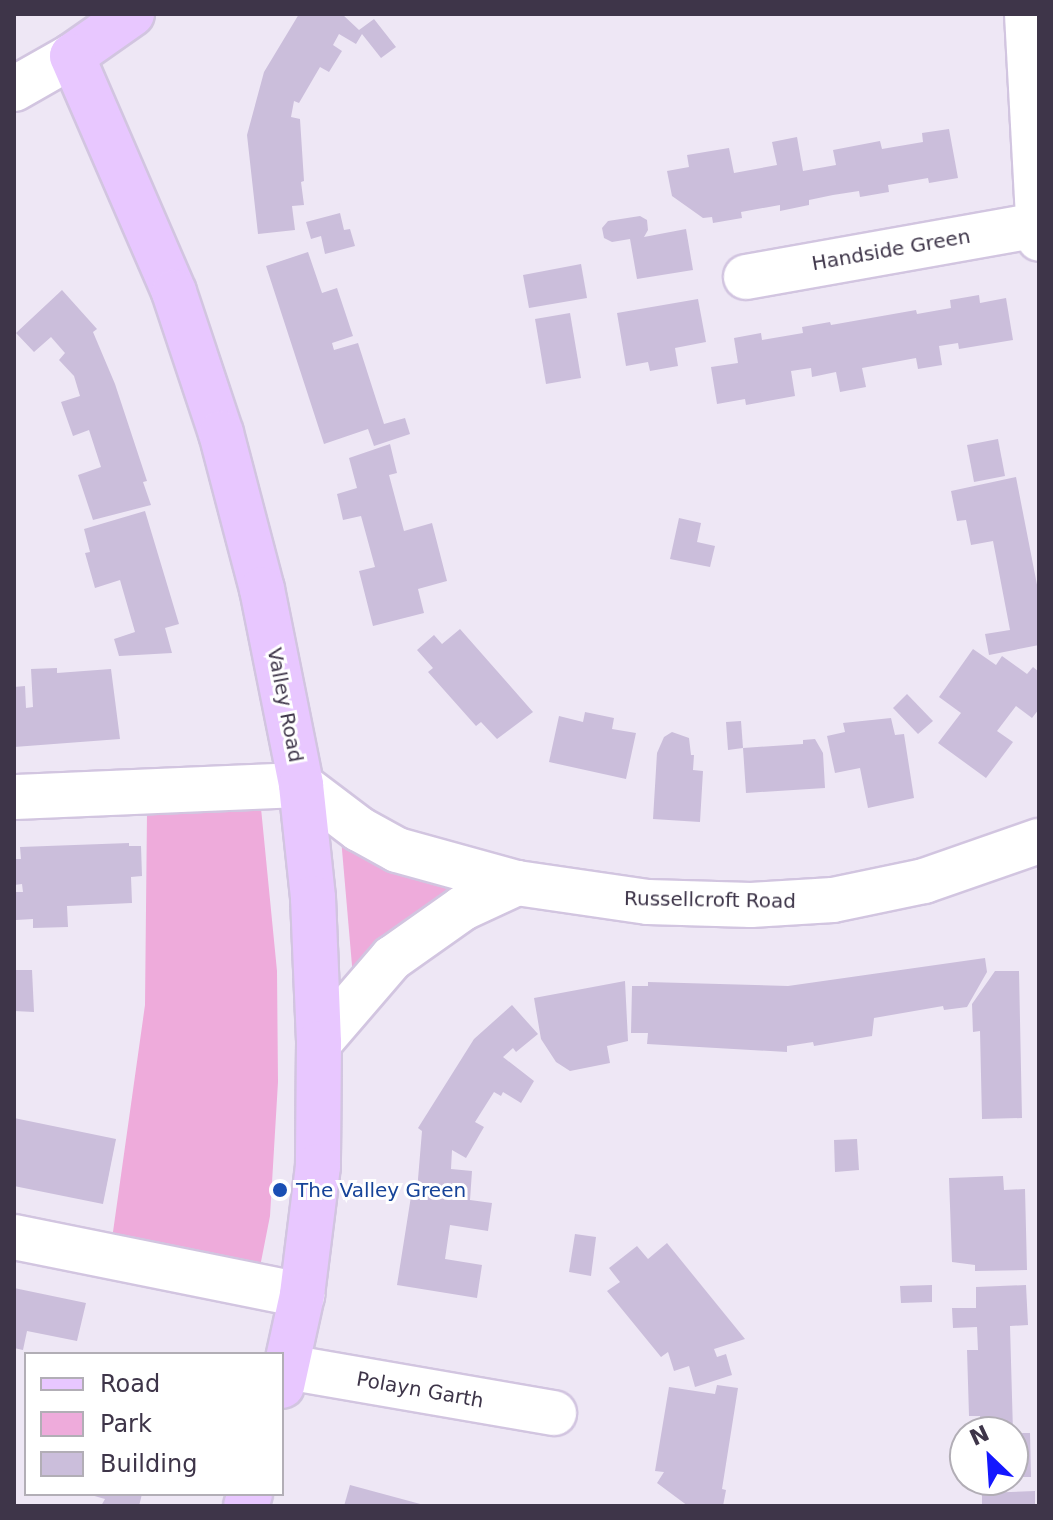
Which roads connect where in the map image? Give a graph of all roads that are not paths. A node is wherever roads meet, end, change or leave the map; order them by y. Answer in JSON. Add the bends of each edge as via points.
{"nodes":[{"id":1,"x":132,"y":14,"type":"edge"},
{"id":2,"x":1027,"y":14,"type":"edge"},
{"id":3,"x":72,"y":56,"type":"junction"},
{"id":4,"x":14,"y":89,"type":"edge"},
{"id":5,"x":1038,"y":232,"type":"edge"},
{"id":6,"x":746,"y":277,"type":"dead end"},
{"id":7,"x":301,"y":785,"type":"junction"},
{"id":8,"x":14,"y":797,"type":"edge"},
{"id":9,"x":1039,"y":841,"type":"edge"},
{"id":10,"x":517,"y":883,"type":"junction"},
{"id":11,"x":319,"y":1043,"type":"junction"},
{"id":12,"x":14,"y":1237,"type":"edge"},
{"id":13,"x":302,"y":1295,"type":"junction"},
{"id":14,"x":284,"y":1376,"type":"edge"},
{"id":15,"x":554,"y":1413,"type":"dead end"}],
"edges":[{"from":1,"to":3,"type":"main road"},
{"from":2,"to":5,"type":"street"},
{"from":3,"to":4,"type":"street"},
{"from":3,"to":7,"type":"main road","name":"Valley Road","via":[[174,292],[221,433],[262,589]]},
{"from":5,"to":6,"type":"street","name":"Handside Green"},
{"from":7,"to":8,"type":"street"},
{"from":7,"to":10,"type":"street","name":"Russellcroft Road","via":[[397,850]]},
{"from":7,"to":11,"type":"main road","name":"Valley Road","via":[[313,898]]},
{"from":9,"to":10,"type":"street","name":"Russellcroft Road","via":[[924,881],[833,900],[751,905],[648,902]]},
{"from":10,"to":11,"type":"street","via":[[463,908],[402,949]]},
{"from":11,"to":13,"type":"main road","name":"Valley Road","via":[[318,1166]]},
{"from":12,"to":13,"type":"street"},
{"from":13,"to":14,"type":"main road","name":"Valley Road"},
{"from":14,"to":15,"type":"street","name":"Polayn Garth"}]}
